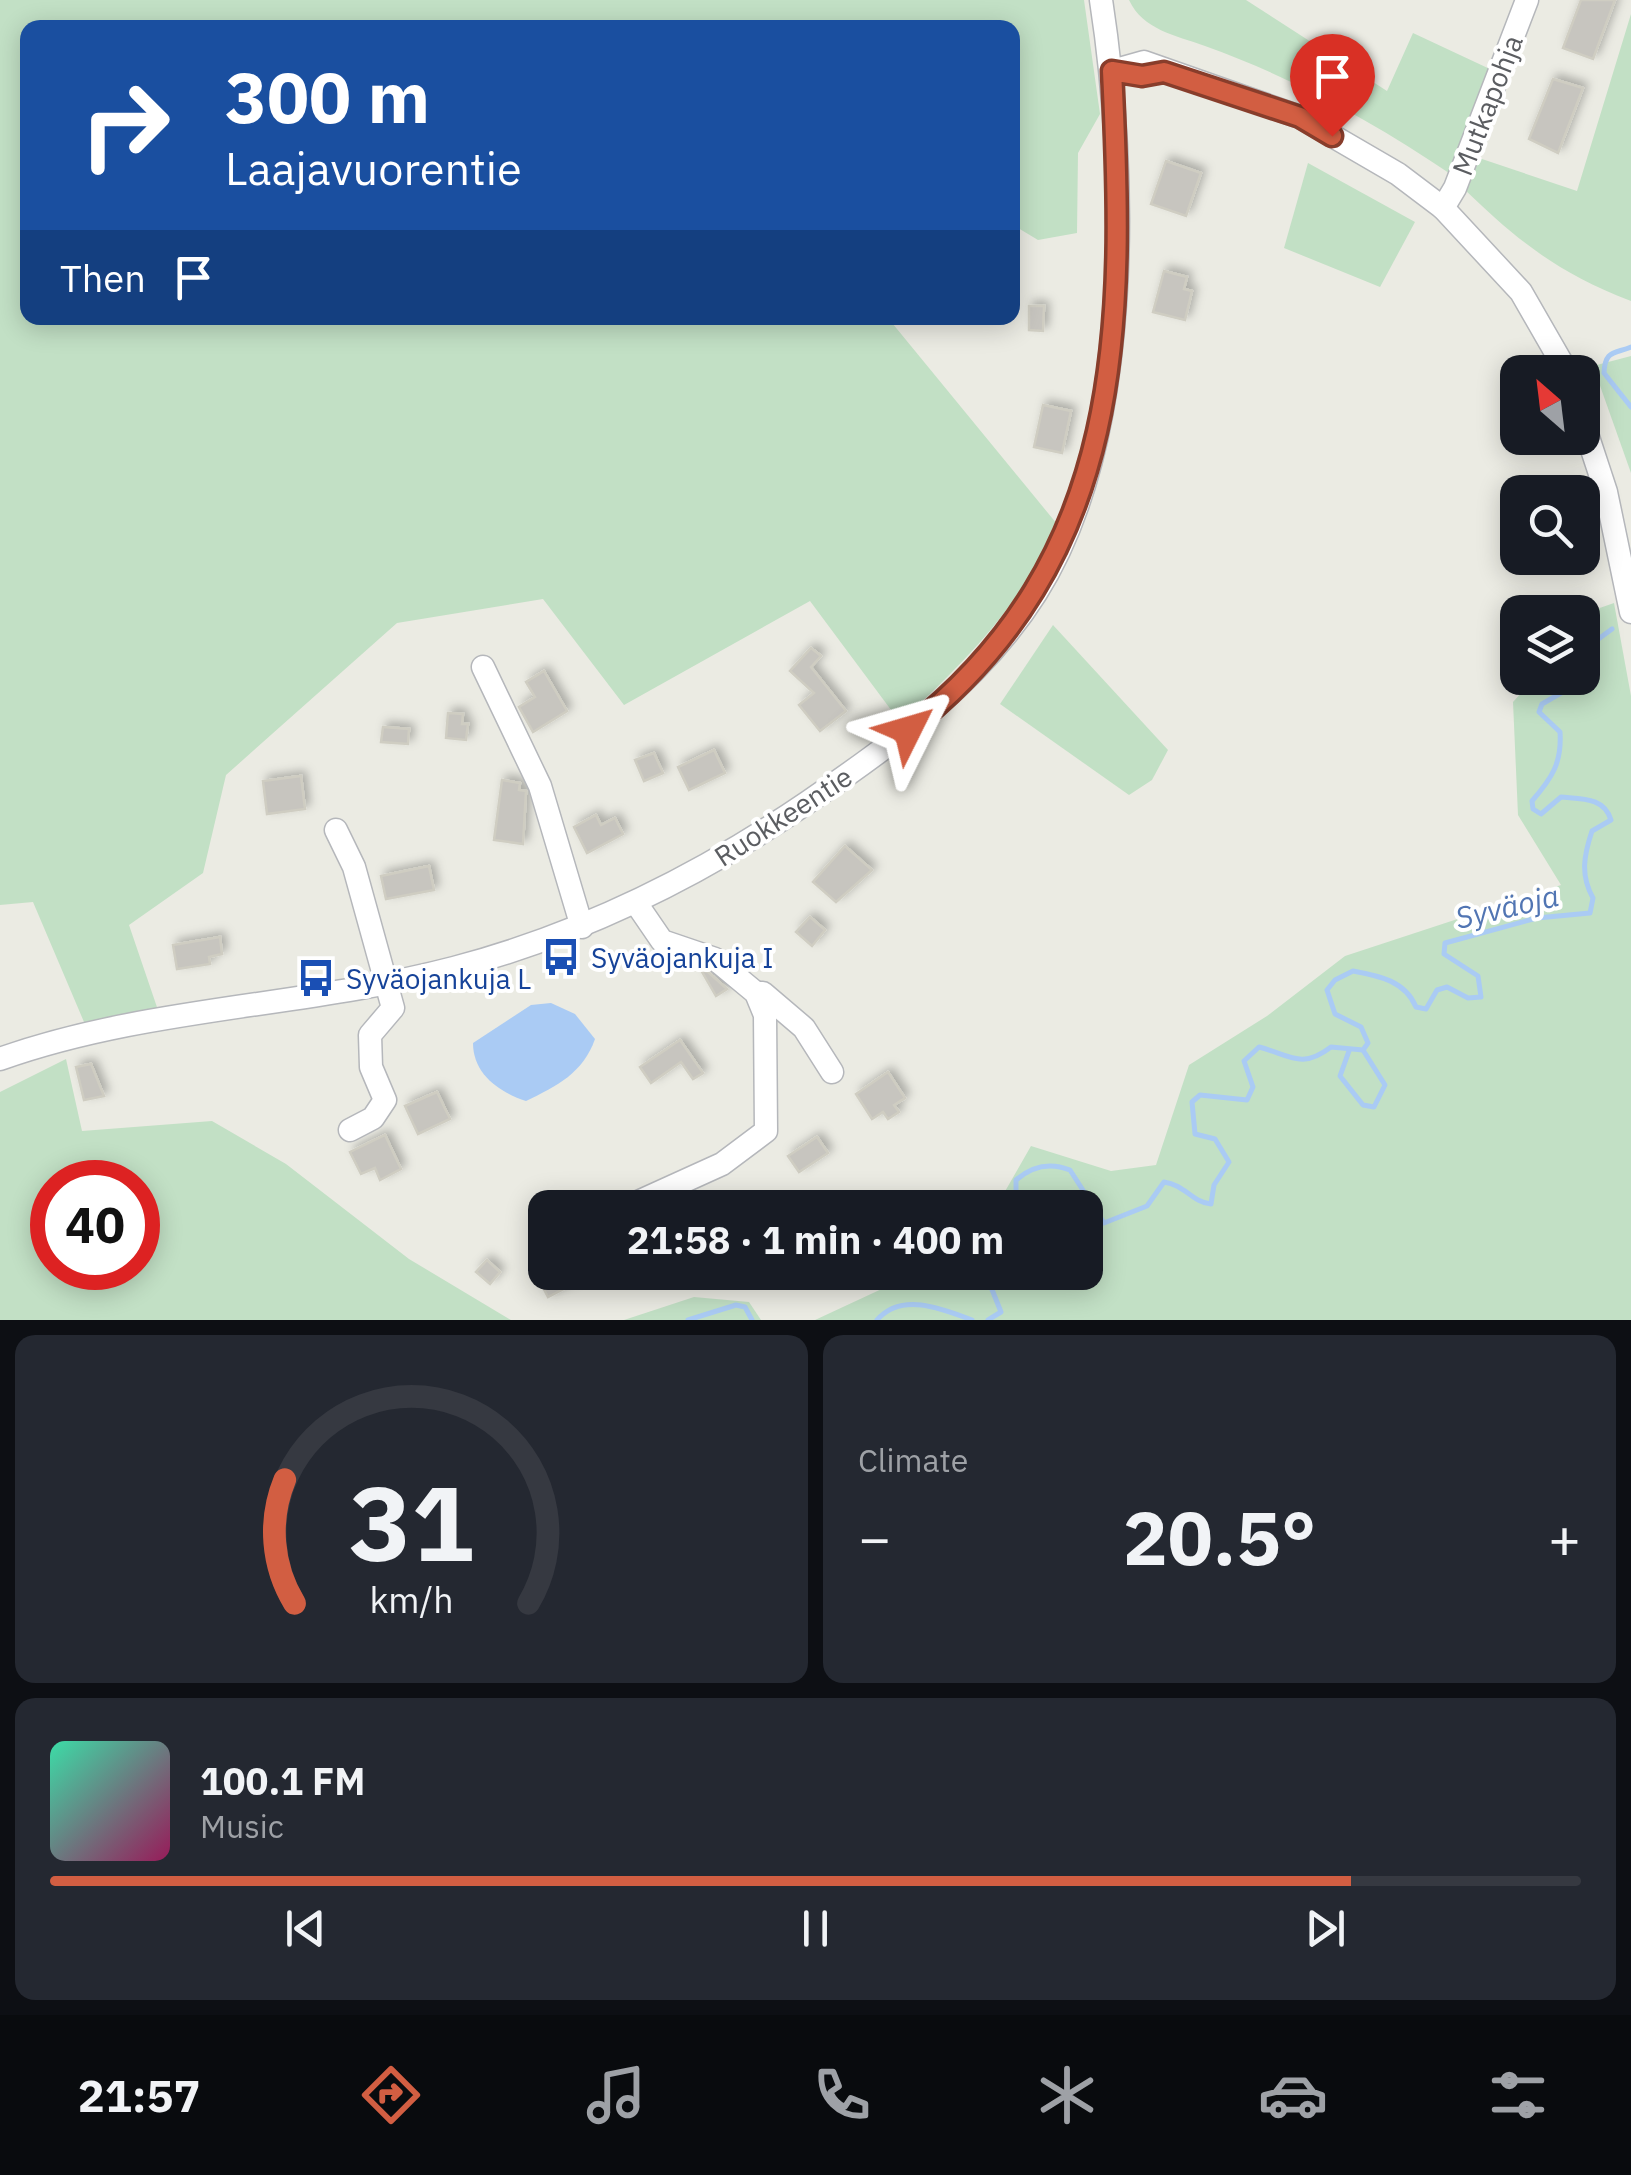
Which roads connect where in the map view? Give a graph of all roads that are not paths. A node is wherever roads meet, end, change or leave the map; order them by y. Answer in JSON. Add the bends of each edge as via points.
{"nodes":[{"id":1,"x":1101,"y":0,"type":"edge"},
{"id":2,"x":1527,"y":0,"type":"edge"},
{"id":3,"x":1112,"y":71,"type":"junction"},
{"id":4,"x":1442,"y":208,"type":"junction"},
{"id":5,"x":1557,"y":355,"type":"edge"},
{"id":6,"x":1594,"y":455,"type":"edge"},
{"id":7,"x":1631,"y":612,"type":"edge"},
{"id":8,"x":483,"y":667,"type":"dead end"},
{"id":9,"x":336,"y":830,"type":"dead end"},
{"id":10,"x":636,"y":903,"type":"junction"},
{"id":11,"x":582,"y":927,"type":"junction"},
{"id":12,"x":389,"y":984,"type":"junction"},
{"id":13,"x":756,"y":993,"type":"junction"},
{"id":14,"x":0,"y":1059,"type":"edge"},
{"id":15,"x":832,"y":1072,"type":"dead end"},
{"id":16,"x":350,"y":1130,"type":"dead end"},
{"id":17,"x":665,"y":1190,"type":"edge"}],
"edges":[{"from":1,"to":3,"type":"street","name":"Ruokkeentie"},
{"from":2,"to":4,"type":"street","name":"Mutkapohja"},
{"from":3,"to":4,"type":"street","via":[[1144,62],[1300,117]]},
{"from":3,"to":10,"type":"street","name":"Ruokkeentie","via":[[1115,266],[1102,406],[1077,508],[1036,594],[968,677],[886,747],[736,850]]},
{"from":4,"to":5,"type":"street","via":[[1521,292]]},
{"from":6,"to":7,"type":"street"},
{"from":8,"to":11,"type":"street","via":[[540,786]]},
{"from":9,"to":12,"type":"street"},
{"from":10,"to":11,"type":"street","name":"Ruokkeentie"},
{"from":10,"to":13,"type":"street","via":[[662,941],[715,959]]},
{"from":11,"to":12,"type":"street","name":"Ruokkeentie","via":[[532,947]]},
{"from":12,"to":14,"type":"street","name":"Ruokkeentie","via":[[99,1030]]},
{"from":12,"to":16,"type":"street","via":[[394,1008],[370,1035],[371,1067],[385,1100],[373,1118]]},
{"from":13,"to":15,"type":"street","via":[[804,1028]]},
{"from":13,"to":17,"type":"street","via":[[766,1015],[766,1131],[722,1164]]}]}
